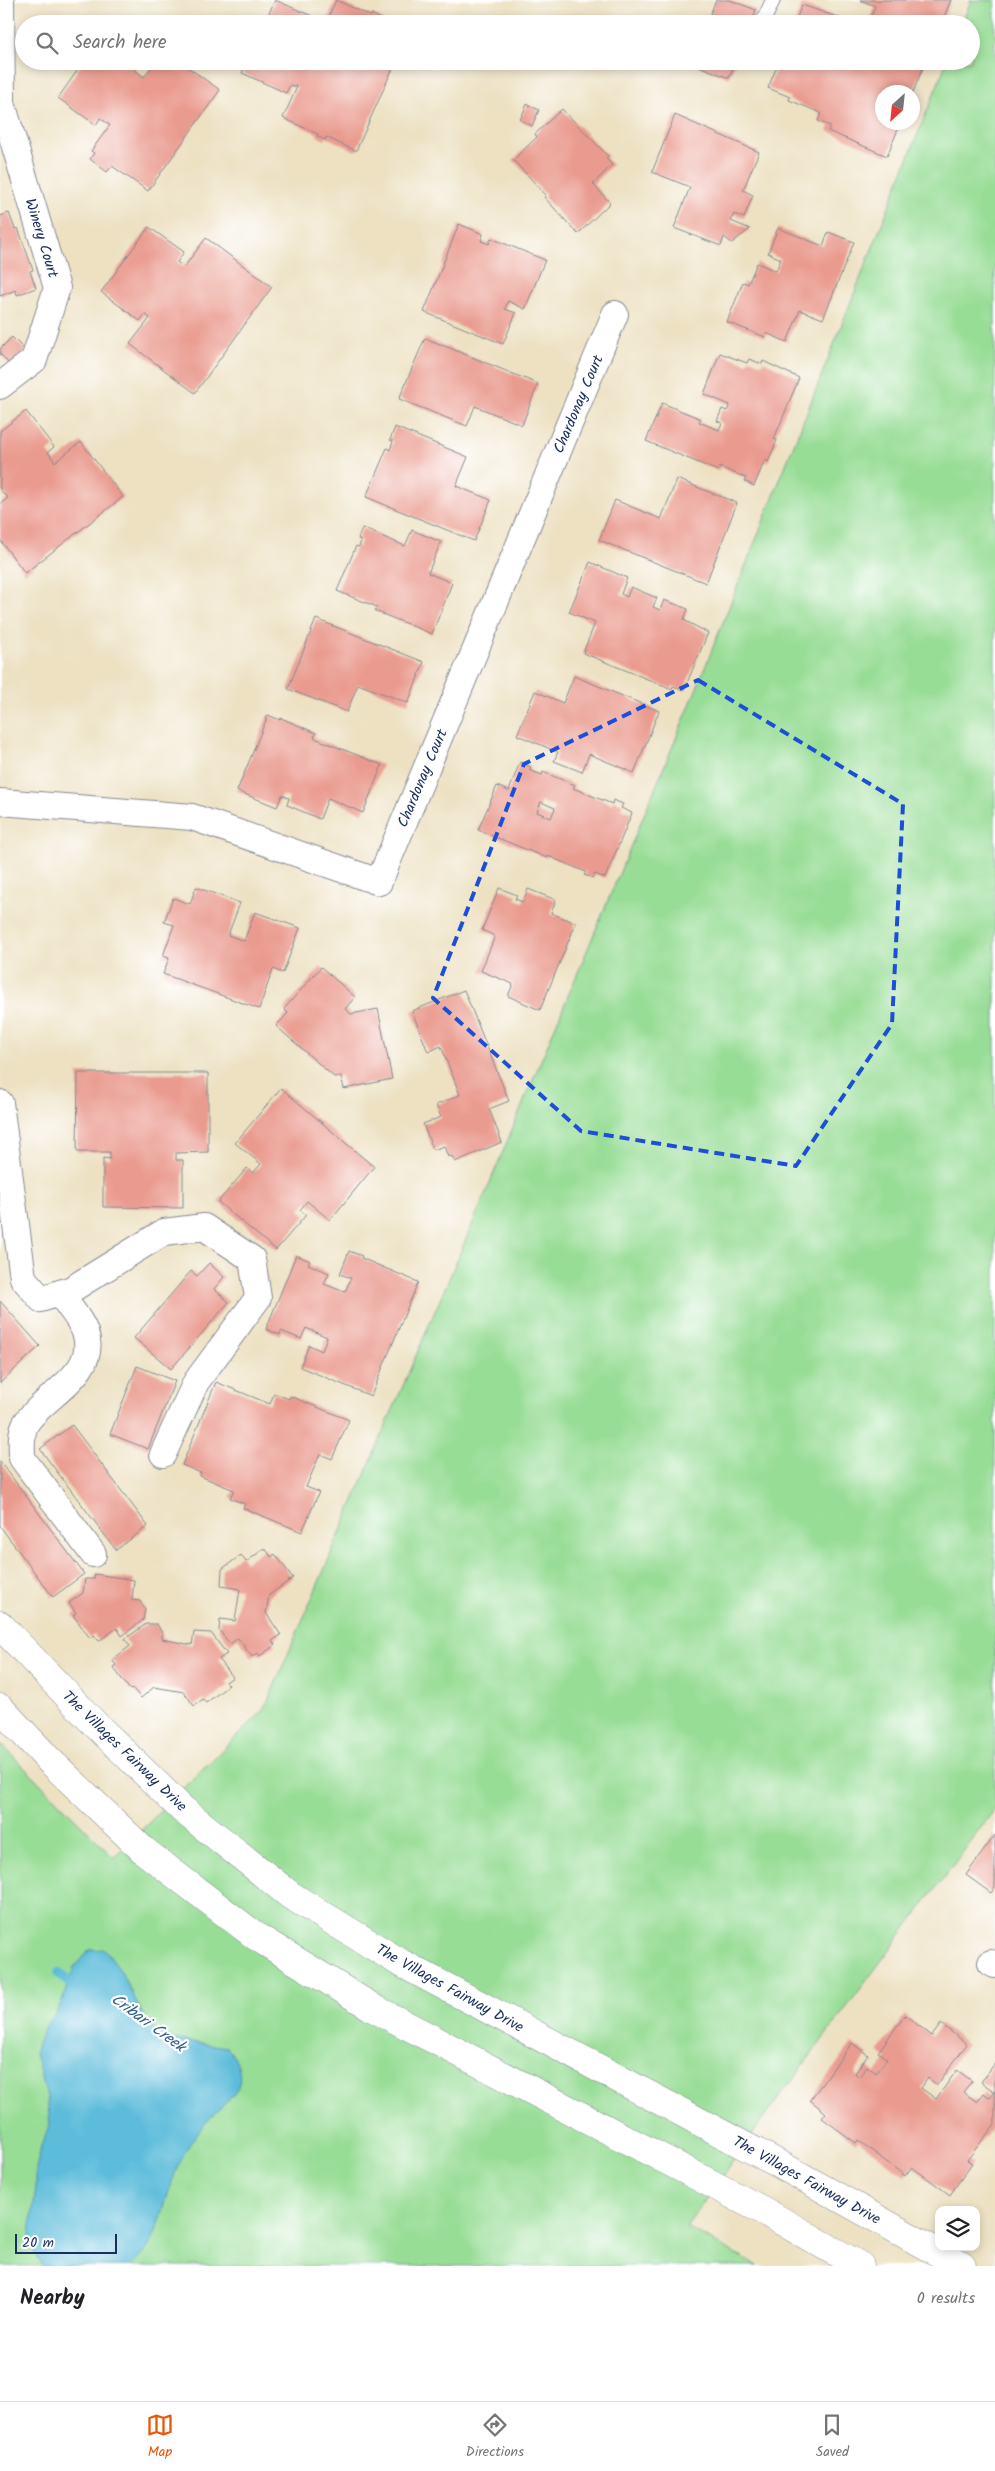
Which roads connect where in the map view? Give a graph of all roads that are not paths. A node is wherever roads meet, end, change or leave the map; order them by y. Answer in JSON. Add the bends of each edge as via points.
{"nodes":[{"id":1,"x":1,"y":0,"type":"edge"},
{"id":2,"x":772,"y":0,"type":"edge"},
{"id":3,"x":766,"y":15,"type":"edge"},
{"id":4,"x":1,"y":104,"type":"edge"},
{"id":5,"x":615,"y":314,"type":"dead end"},
{"id":6,"x":0,"y":386,"type":"edge"},
{"id":7,"x":0,"y":802,"type":"edge"},
{"id":8,"x":0,"y":1103,"type":"edge"},
{"id":9,"x":60,"y":1293,"type":"junction"},
{"id":10,"x":163,"y":1454,"type":"dead end"},
{"id":11,"x":93,"y":1554,"type":"dead end"},
{"id":12,"x":0,"y":1625,"type":"edge"},
{"id":13,"x":0,"y":1708,"type":"edge"},
{"id":14,"x":860,"y":2266,"type":"edge"},
{"id":15,"x":962,"y":2266,"type":"edge"}],
"edges":[{"from":1,"to":4,"type":"street","name":"Winery Court"},
{"from":2,"to":3,"type":"lane"},
{"from":4,"to":6,"type":"street","name":"Winery Court","via":[[57,288],[34,360]]},
{"from":5,"to":7,"type":"street","name":"Chardonay Court","via":[[379,882],[192,817]]},
{"from":8,"to":9,"type":"street","via":[[23,1278],[41,1299]]},
{"from":9,"to":10,"type":"street","via":[[72,1289],[164,1232],[204,1227],[252,1259],[258,1298],[196,1382]]},
{"from":9,"to":11,"type":"street","via":[[85,1332],[87,1354],[72,1378],[25,1424],[22,1458]]},
{"from":12,"to":15,"type":"street","name":"The Villages Fairway Drive","via":[[182,1809],[290,1895],[401,1963]]},
{"from":13,"to":14,"type":"street","via":[[143,1850],[257,1937],[375,2009],[762,2210]]}]}
